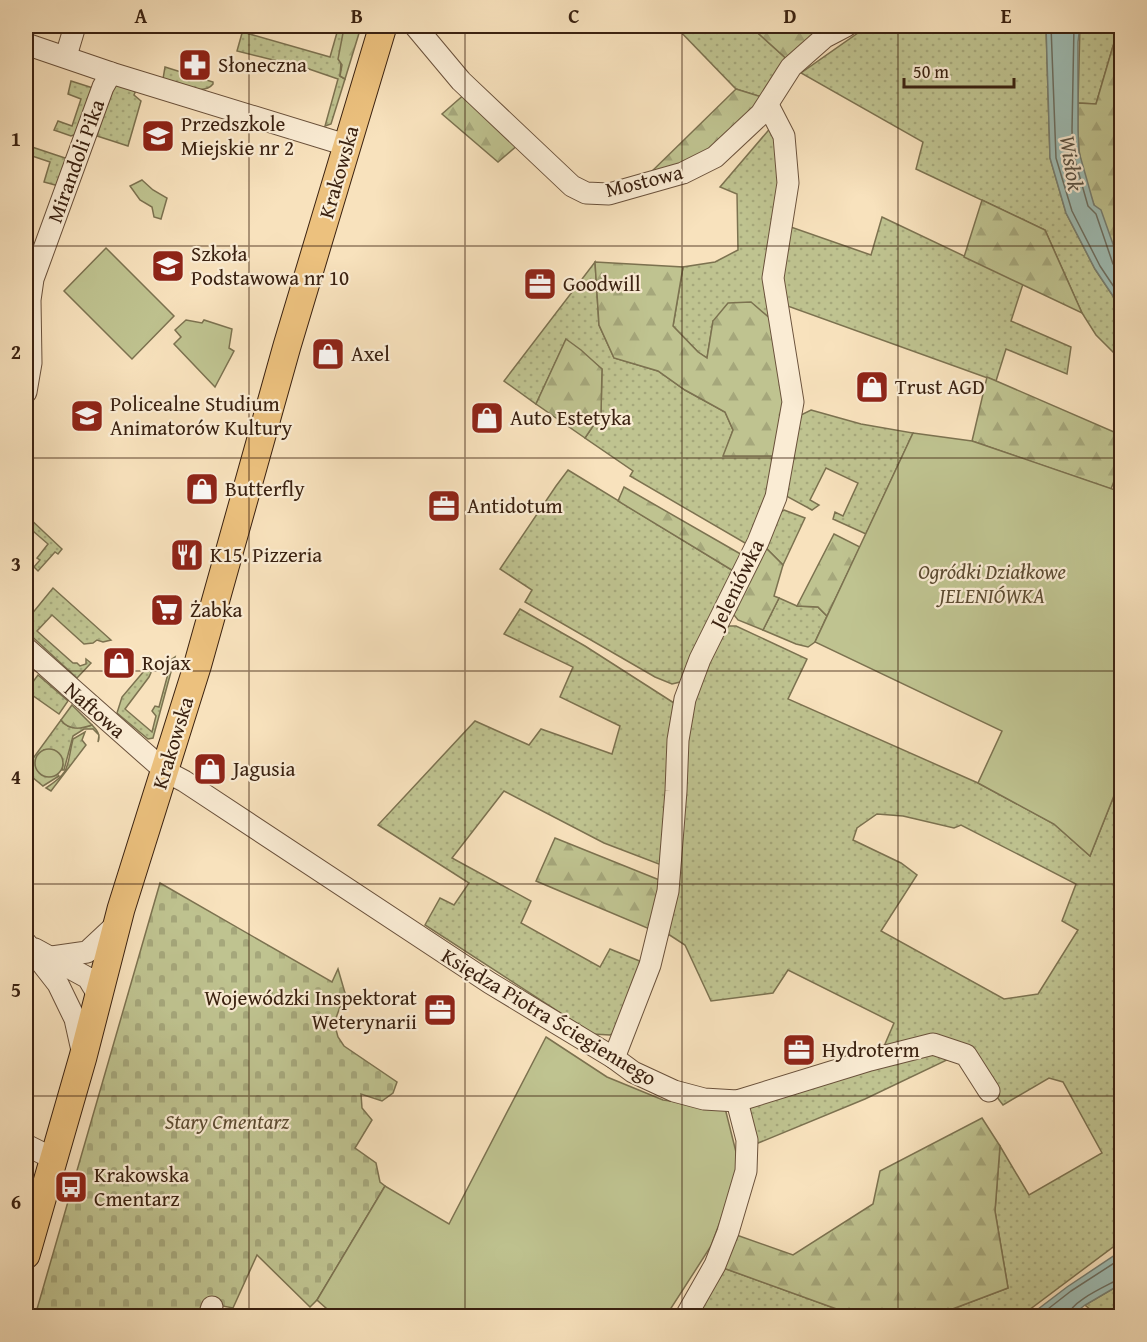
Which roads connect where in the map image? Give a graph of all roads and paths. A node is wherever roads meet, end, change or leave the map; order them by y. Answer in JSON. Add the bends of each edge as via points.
{"nodes":[{"id":1,"x":75,"y":26,"type":"edge"},
{"id":2,"x":383,"y":26,"type":"edge"},
{"id":3,"x":416,"y":26,"type":"edge"},
{"id":4,"x":846,"y":26,"type":"edge"},
{"id":5,"x":26,"y":44,"type":"edge"},
{"id":6,"x":66,"y":56,"type":"junction"},
{"id":7,"x":111,"y":73,"type":"junction"},
{"id":8,"x":768,"y":105,"type":"junction"},
{"id":9,"x":346,"y":145,"type":"junction"},
{"id":10,"x":26,"y":392,"type":"edge"},
{"id":11,"x":26,"y":648,"type":"edge"},
{"id":12,"x":165,"y":771,"type":"junction"},
{"id":13,"x":118,"y":923,"type":"junction"},
{"id":14,"x":26,"y":943,"type":"edge"},
{"id":15,"x":52,"y":957,"type":"junction"},
{"id":16,"x":58,"y":984,"type":"junction"},
{"id":17,"x":100,"y":998,"type":"junction"},
{"id":18,"x":83,"y":1057,"type":"junction"},
{"id":19,"x":614,"y":1058,"type":"junction"},
{"id":20,"x":989,"y":1091,"type":"dead end"},
{"id":21,"x":737,"y":1101,"type":"junction"},
{"id":22,"x":26,"y":1145,"type":"edge"},
{"id":23,"x":54,"y":1159,"type":"junction"},
{"id":24,"x":26,"y":1254,"type":"edge"},
{"id":25,"x":686,"y":1317,"type":"edge"}],
"edges":[{"from":1,"to":6,"type":"street"},
{"from":2,"to":9,"type":"main road","name":"Krakowska"},
{"from":3,"to":8,"type":"street","name":"Mostowa","via":[[461,81],[572,186],[585,193],[609,194],[683,172],[715,157]]},
{"from":4,"to":8,"type":"street","name":"Mostowa","via":[[825,37],[791,68]]},
{"from":5,"to":6,"type":"street"},
{"from":6,"to":7,"type":"street"},
{"from":7,"to":9,"type":"street"},
{"from":7,"to":10,"type":"street","name":"Mirandoli Pika","via":[[102,87],[33,279],[31,363]]},
{"from":8,"to":19,"type":"street","name":"Jeleniówka","via":[[784,136],[788,183],[773,278],[793,402],[776,497],[685,699],[678,740],[668,891],[650,965]]},
{"from":9,"to":12,"type":"main road","name":"Krakowska"},
{"from":11,"to":12,"type":"street","name":"Naftowa"},
{"from":12,"to":13,"type":"main road","name":"Krakowska"},
{"from":12,"to":19,"type":"street","name":"Księdza Piotra Ściegiennego","via":[[490,983]]},
{"from":13,"to":15,"type":"street","via":[[87,952]]},
{"from":13,"to":17,"type":"main road","name":"Krakowska"},
{"from":14,"to":15,"type":"street"},
{"from":14,"to":16,"type":"street"},
{"from":15,"to":17,"type":"street","via":[[88,978]]},
{"from":16,"to":17,"type":"street","via":[[78,996]]},
{"from":16,"to":18,"type":"street","via":[[75,1019]]},
{"from":17,"to":18,"type":"main road","name":"Krakowska"},
{"from":18,"to":23,"type":"main road","name":"Krakowska"},
{"from":19,"to":21,"type":"street","name":"Księdza Piotra Ściegiennego","via":[[633,1072],[674,1091],[704,1099]]},
{"from":20,"to":21,"type":"street","name":"Księdza Piotra Ściegiennego","via":[[966,1055],[933,1044]]},
{"from":21,"to":25,"type":"street","via":[[747,1140],[746,1171],[715,1265]]},
{"from":22,"to":23,"type":"street"},
{"from":23,"to":24,"type":"main road","name":"Krakowska"}]}
